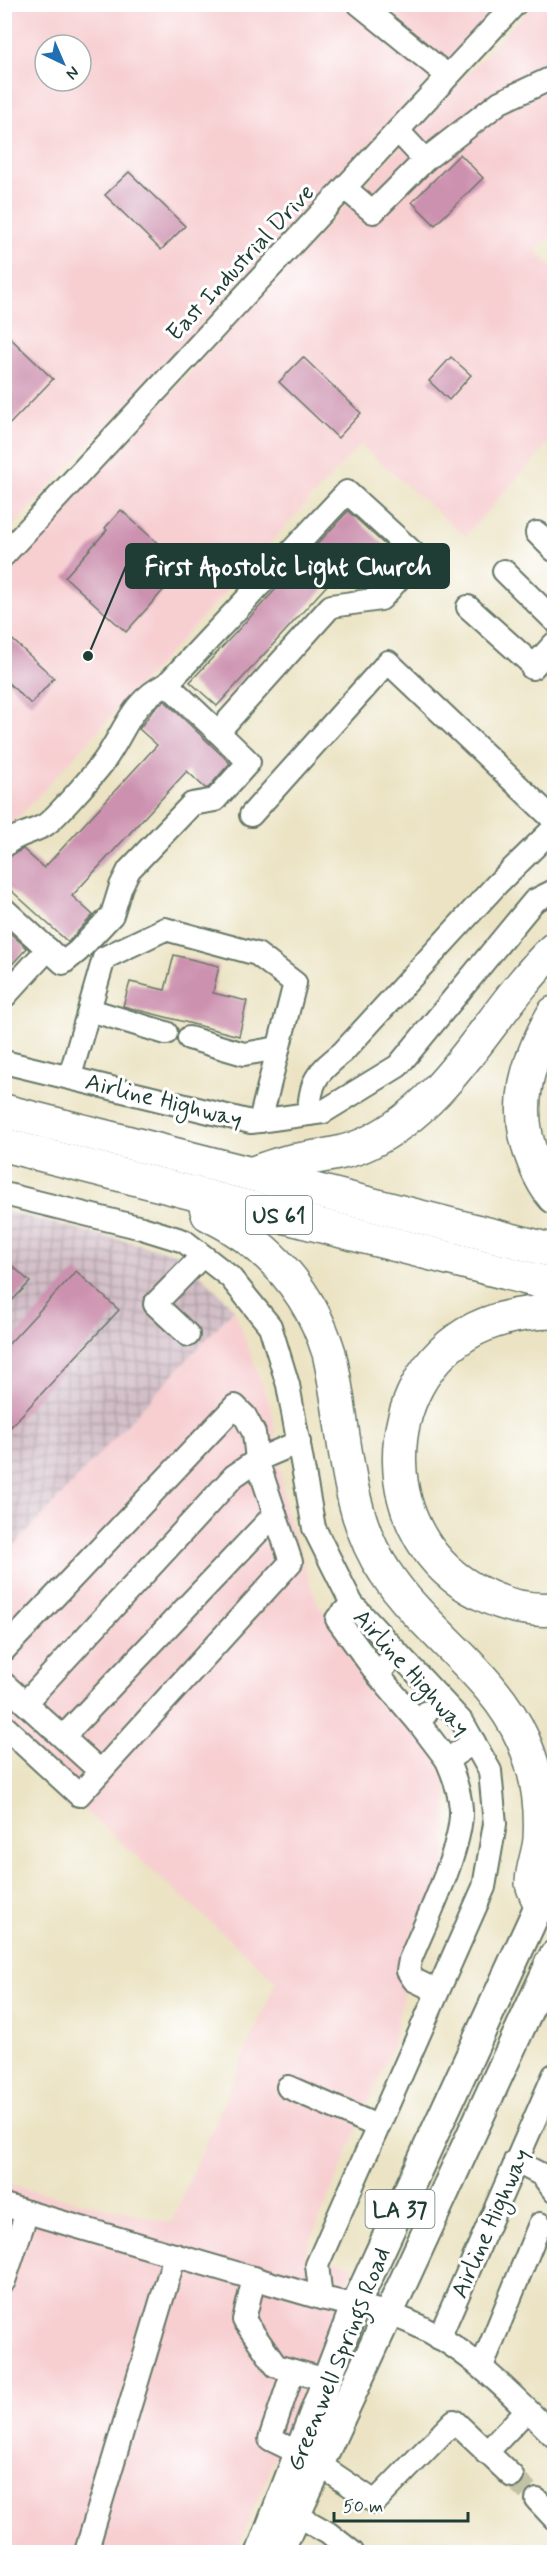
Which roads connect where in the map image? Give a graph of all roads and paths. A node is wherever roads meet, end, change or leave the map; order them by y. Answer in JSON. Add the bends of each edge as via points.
{"nodes":[{"id":1,"x":359,"y":4,"type":"edge"},
{"id":2,"x":515,"y":4,"type":"edge"},
{"id":3,"x":448,"y":76,"type":"junction"},
{"id":4,"x":555,"y":77,"type":"edge"},
{"id":5,"x":398,"y":131,"type":"junction"},
{"id":6,"x":425,"y":160,"type":"junction"},
{"id":7,"x":345,"y":188,"type":"junction"},
{"id":8,"x":537,"y":533,"type":"dead end"},
{"id":9,"x":555,"y":550,"type":"edge"},
{"id":10,"x":4,"y":555,"type":"edge"},
{"id":11,"x":504,"y":571,"type":"dead end"},
{"id":12,"x":468,"y":607,"type":"dead end"},
{"id":13,"x":555,"y":620,"type":"edge"},
{"id":14,"x":555,"y":644,"type":"edge"},
{"id":15,"x":166,"y":684,"type":"junction"},
{"id":16,"x":218,"y":732,"type":"junction"},
{"id":17,"x":251,"y":815,"type":"dead end"},
{"id":18,"x":555,"y":819,"type":"edge"},
{"id":19,"x":555,"y":828,"type":"edge"},
{"id":20,"x":4,"y":846,"type":"edge"},
{"id":21,"x":555,"y":891,"type":"edge"},
{"id":22,"x":4,"y":909,"type":"edge"},
{"id":23,"x":48,"y":949,"type":"junction"},
{"id":24,"x":555,"y":949,"type":"edge"},
{"id":25,"x":4,"y":997,"type":"edge"},
{"id":26,"x":90,"y":1010,"type":"junction"},
{"id":27,"x":555,"y":1013,"type":"edge"},
{"id":28,"x":166,"y":1033,"type":"dead end"},
{"id":29,"x":189,"y":1038,"type":"dead end"},
{"id":30,"x":278,"y":1048,"type":"junction"},
{"id":31,"x":4,"y":1062,"type":"edge"},
{"id":32,"x":70,"y":1076,"type":"junction"},
{"id":33,"x":4,"y":1112,"type":"edge"},
{"id":34,"x":309,"y":1114,"type":"junction"},
{"id":35,"x":261,"y":1121,"type":"junction"},
{"id":36,"x":4,"y":1145,"type":"edge"},
{"id":37,"x":253,"y":1173,"type":"junction"},
{"id":38,"x":4,"y":1194,"type":"edge"},
{"id":39,"x":203,"y":1196,"type":"junction"},
{"id":40,"x":555,"y":1197,"type":"edge"},
{"id":41,"x":555,"y":1251,"type":"edge"},
{"id":42,"x":202,"y":1256,"type":"junction"},
{"id":43,"x":555,"y":1285,"type":"edge"},
{"id":44,"x":555,"y":1312,"type":"edge"},
{"id":45,"x":188,"y":1335,"type":"dead end"},
{"id":46,"x":299,"y":1443,"type":"junction"},
{"id":47,"x":257,"y":1460,"type":"junction"},
{"id":48,"x":275,"y":1514,"type":"junction"},
{"id":49,"x":352,"y":1604,"type":"junction"},
{"id":50,"x":555,"y":1609,"type":"edge"},
{"id":51,"x":4,"y":1650,"type":"edge"},
{"id":52,"x":396,"y":1652,"type":"junction"},
{"id":53,"x":378,"y":1675,"type":"junction"},
{"id":54,"x":4,"y":1684,"type":"edge"},
{"id":55,"x":439,"y":1697,"type":"junction"},
{"id":56,"x":25,"y":1703,"type":"junction"},
{"id":57,"x":419,"y":1723,"type":"junction"},
{"id":58,"x":4,"y":1726,"type":"edge"},
{"id":59,"x":63,"y":1737,"type":"junction"},
{"id":60,"x":474,"y":1742,"type":"junction"},
{"id":61,"x":447,"y":1760,"type":"junction"},
{"id":62,"x":100,"y":1771,"type":"junction"},
{"id":63,"x":555,"y":1873,"type":"edge"},
{"id":64,"x":541,"y":1905,"type":"junction"},
{"id":65,"x":553,"y":1960,"type":"edge"},
{"id":66,"x":437,"y":1991,"type":"junction"},
{"id":67,"x":555,"y":2075,"type":"edge"},
{"id":68,"x":288,"y":2087,"type":"dead end"},
{"id":69,"x":377,"y":2126,"type":"junction"},
{"id":70,"x":515,"y":2161,"type":"junction"},
{"id":71,"x":555,"y":2191,"type":"edge"},
{"id":72,"x":4,"y":2205,"type":"edge"},
{"id":73,"x":27,"y":2212,"type":"junction"},
{"id":74,"x":540,"y":2224,"type":"dead end"},
{"id":75,"x":175,"y":2255,"type":"junction"},
{"id":76,"x":254,"y":2278,"type":"junction"},
{"id":77,"x":4,"y":2281,"type":"edge"},
{"id":78,"x":321,"y":2298,"type":"junction"},
{"id":79,"x":355,"y":2306,"type":"junction"},
{"id":80,"x":390,"y":2315,"type":"junction"},
{"id":81,"x":439,"y":2338,"type":"junction"},
{"id":82,"x":482,"y":2366,"type":"junction"},
{"id":83,"x":293,"y":2370,"type":"junction"},
{"id":84,"x":327,"y":2380,"type":"junction"},
{"id":85,"x":527,"y":2410,"type":"junction"},
{"id":86,"x":555,"y":2436,"type":"edge"},
{"id":87,"x":486,"y":2453,"type":"junction"},
{"id":88,"x":310,"y":2459,"type":"junction"},
{"id":89,"x":512,"y":2476,"type":"tunnel mouth"},
{"id":90,"x":537,"y":2500,"type":"tunnel mouth"},
{"id":91,"x":296,"y":2515,"type":"junction"},
{"id":92,"x":555,"y":2518,"type":"edge"},
{"id":93,"x":86,"y":2553,"type":"edge"},
{"id":94,"x":261,"y":2553,"type":"edge"},
{"id":95,"x":279,"y":2553,"type":"edge"},
{"id":96,"x":352,"y":2553,"type":"edge"}],
"edges":[{"from":1,"to":3,"type":"street"},
{"from":2,"to":3,"type":"street","name":"East Industrial Drive"},
{"from":3,"to":5,"type":"street","name":"East Industrial Drive"},
{"from":4,"to":6,"type":"street","via":[[500,102]]},
{"from":5,"to":6,"type":"street"},
{"from":5,"to":7,"type":"street","name":"East Industrial Drive"},
{"from":6,"to":7,"type":"street","via":[[373,212]]},
{"from":7,"to":10,"type":"street","name":"East Industrial Drive"},
{"from":8,"to":9,"type":"street"},
{"from":11,"to":13,"type":"street"},
{"from":12,"to":14,"type":"street","via":[[533,667]]},
{"from":15,"to":16,"type":"street"},
{"from":15,"to":16,"type":"street","via":[[346,492],[418,557],[381,599],[331,606]]},
{"from":15,"to":20,"type":"street","via":[[153,690],[128,718],[105,761],[46,825],[10,839]]},
{"from":16,"to":23,"type":"street","via":[[249,762],[215,800],[192,804],[129,870],[112,915],[78,951],[63,963]]},
{"from":17,"to":18,"type":"street","via":[[388,662]]},
{"from":19,"to":34,"type":"street","via":[[497,884],[343,1052],[320,1071],[310,1093]]},
{"from":21,"to":34,"type":"street","name":"Airline Highway","via":[[534,902],[398,1066],[323,1112]]},
{"from":22,"to":23,"type":"street"},
{"from":23,"to":25,"type":"street"},
{"from":24,"to":37,"type":"highway","via":[[434,1096],[403,1122],[366,1144]]},
{"from":26,"to":28,"type":"street"},
{"from":26,"to":30,"type":"street","via":[[104,958],[165,929],[257,954],[295,983]]},
{"from":26,"to":32,"type":"street"},
{"from":27,"to":40,"type":"highway","via":[[527,1075],[523,1114],[531,1155]]},
{"from":29,"to":30,"type":"street","via":[[244,1054]]},
{"from":30,"to":35,"type":"street"},
{"from":31,"to":32,"type":"street","name":"Airline Highway"},
{"from":32,"to":35,"type":"street","name":"Airline Highway","via":[[251,1122]]},
{"from":33,"to":37,"type":"highway","name":"Airline Highway","number":"US 61"},
{"from":34,"to":35,"type":"street","name":"Airline Highway"},
{"from":36,"to":39,"type":"highway","number":"US 61"},
{"from":37,"to":41,"type":"highway","name":"Airline Highway","number":"US 61"},
{"from":38,"to":42,"type":"street","name":"Airline Highway","via":[[184,1241]]},
{"from":39,"to":43,"type":"highway","number":"US 61"},
{"from":39,"to":64,"type":"highway","via":[[207,1214],[255,1243],[301,1290],[329,1353],[355,1497],[369,1544],[395,1586],[494,1693],[523,1739],[539,1793],[540,1839],[532,1884]]},
{"from":42,"to":45,"type":"street","via":[[155,1304]]},
{"from":42,"to":46,"type":"street","name":"Airline Highway","via":[[230,1277],[270,1326],[288,1385]]},
{"from":44,"to":50,"type":"highway","via":[[497,1320],[474,1330],[441,1355],[410,1401],[402,1424],[399,1456],[402,1496],[409,1516],[418,1536],[443,1567],[457,1580],[491,1599],[530,1609]]},
{"from":46,"to":47,"type":"street"},
{"from":46,"to":49,"type":"street","name":"Airline Highway","via":[[314,1528]]},
{"from":47,"to":48,"type":"street"},
{"from":47,"to":51,"type":"street","via":[[254,1433],[235,1406]]},
{"from":47,"to":56,"type":"street","via":[[234,1476]]},
{"from":48,"to":59,"type":"street"},
{"from":48,"to":62,"type":"street","via":[[291,1562]]},
{"from":49,"to":52,"type":"street","name":"Airline Highway"},
{"from":49,"to":53,"type":"street","via":[[337,1619]]},
{"from":52,"to":53,"type":"street"},
{"from":52,"to":55,"type":"street","name":"Airline Highway"},
{"from":53,"to":57,"type":"street"},
{"from":54,"to":56,"type":"street"},
{"from":55,"to":57,"type":"street"},
{"from":55,"to":60,"type":"street","name":"Airline Highway"},
{"from":56,"to":59,"type":"street"},
{"from":57,"to":61,"type":"street"},
{"from":58,"to":62,"type":"street","via":[[79,1795]]},
{"from":59,"to":62,"type":"street"},
{"from":60,"to":61,"type":"street"},
{"from":60,"to":66,"type":"street","name":"Airline Highway","via":[[490,1771],[495,1824],[484,1887]]},
{"from":61,"to":66,"type":"street","via":[[456,1780],[461,1811],[455,1849],[408,1971],[414,1980]]},
{"from":63,"to":64,"type":"main road","name":"Greenwell Springs Road","number":"LA 37"},
{"from":64,"to":79,"type":"main road","name":"Greenwell Springs Road","number":"LA 37"},
{"from":65,"to":80,"type":"main road","name":"Greenwell Springs Road","number":"LA 37"},
{"from":66,"to":69,"type":"street","name":"Airline Highway"},
{"from":67,"to":70,"type":"street","name":"Airline Highway"},
{"from":68,"to":69,"type":"street"},
{"from":69,"to":78,"type":"street","name":"Airline Highway","via":[[317,2265]]},
{"from":70,"to":71,"type":"street","via":[[542,2175]]},
{"from":70,"to":81,"type":"street","name":"Airline Highway"},
{"from":72,"to":73,"type":"street"},
{"from":73,"to":75,"type":"street"},
{"from":73,"to":77,"type":"street"},
{"from":74,"to":82,"type":"street"},
{"from":75,"to":76,"type":"street"},
{"from":75,"to":93,"type":"street"},
{"from":76,"to":78,"type":"street"},
{"from":76,"to":83,"type":"street","via":[[244,2320],[276,2366]]},
{"from":78,"to":79,"type":"street"},
{"from":79,"to":80,"type":"street"},
{"from":79,"to":84,"type":"main road","name":"Greenwell Springs Road","number":"LA 37"},
{"from":80,"to":81,"type":"street"},
{"from":80,"to":88,"type":"main road","name":"Greenwell Springs Road","number":"LA 37"},
{"from":81,"to":82,"type":"street"},
{"from":82,"to":85,"type":"street"},
{"from":83,"to":84,"type":"street"},
{"from":83,"to":88,"type":"street","via":[[270,2439]]},
{"from":84,"to":88,"type":"main road","name":"Greenwell Springs Road","number":"LA 37"},
{"from":85,"to":86,"type":"street"},
{"from":85,"to":87,"type":"street"},
{"from":87,"to":88,"type":"street","via":[[454,2421],[375,2502]]},
{"from":87,"to":89,"type":"street"},
{"from":88,"to":91,"type":"main road","name":"Greenwell Springs Road","number":"LA 37"},
{"from":88,"to":94,"type":"main road","name":"Greenwell Springs Road","number":"LA 37"},
{"from":90,"to":92,"type":"street"},
{"from":91,"to":95,"type":"main road","name":"Greenwell Springs Road","number":"LA 37"},
{"from":91,"to":96,"type":"street","via":[[328,2533]]}]}
